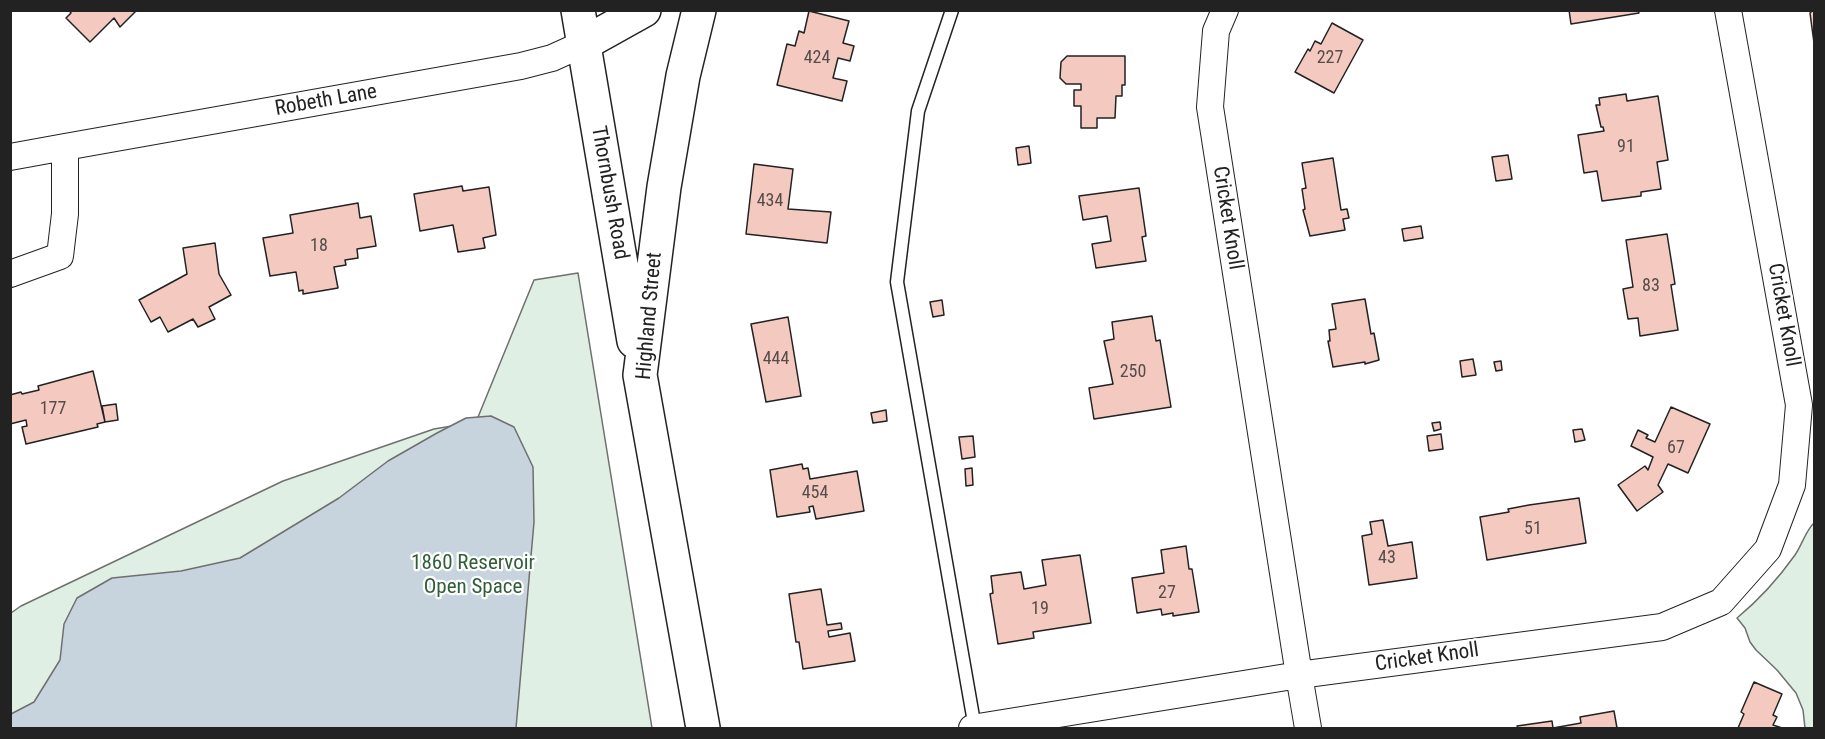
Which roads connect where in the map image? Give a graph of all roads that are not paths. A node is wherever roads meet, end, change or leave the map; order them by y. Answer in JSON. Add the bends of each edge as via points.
{"nodes":[{"id":1,"x":578,"y":10,"type":"edge"},
{"id":2,"x":644,"y":10,"type":"edge"},
{"id":3,"x":699,"y":10,"type":"edge"},
{"id":4,"x":952,"y":10,"type":"edge"},
{"id":5,"x":1226,"y":10,"type":"edge"},
{"id":6,"x":1728,"y":10,"type":"edge"},
{"id":7,"x":583,"y":44,"type":"junction"},
{"id":8,"x":65,"y":147,"type":"junction"},
{"id":9,"x":10,"y":157,"type":"edge"},
{"id":10,"x":10,"y":274,"type":"edge"},
{"id":11,"x":640,"y":375,"type":"junction"},
{"id":12,"x":1299,"y":675,"type":"junction"},
{"id":13,"x":973,"y":728,"type":"edge"},
{"id":14,"x":703,"y":729,"type":"edge"},
{"id":15,"x":1308,"y":729,"type":"edge"}],
"edges":[{"from":1,"to":7,"type":"main road","name":"Thornbush Road"},
{"from":2,"to":7,"type":"main road"},
{"from":3,"to":11,"type":"main road","name":"Highland Street","via":[[664,187]]},
{"from":4,"to":13,"type":"lane","via":[[918,111],[897,282]]},
{"from":5,"to":12,"type":"street","name":"Cricket Knoll","via":[[1216,31],[1210,107]]},
{"from":6,"to":12,"type":"street","name":"Cricket Knoll","via":[[1799,405],[1792,485],[1768,549],[1722,602],[1662,627]]},
{"from":7,"to":8,"type":"street","name":"Robeth Lane","via":[[521,66]]},
{"from":7,"to":11,"type":"main road","name":"Thornbush Road"},
{"from":8,"to":9,"type":"street","name":"Robeth Lane"},
{"from":8,"to":10,"type":"street","via":[[65,214],[60,256]]},
{"from":11,"to":14,"type":"main road","name":"Highland Street"},
{"from":12,"to":13,"type":"street","name":"Cricket Knoll"},
{"from":12,"to":15,"type":"street"}]}
